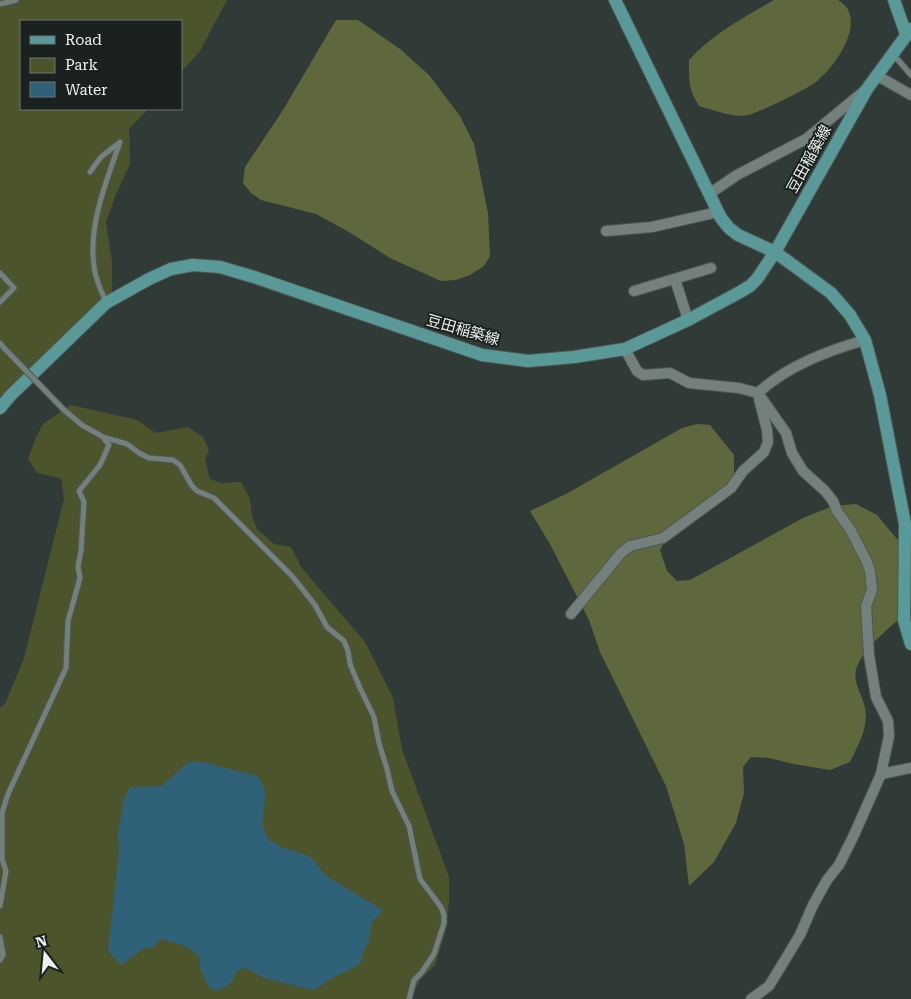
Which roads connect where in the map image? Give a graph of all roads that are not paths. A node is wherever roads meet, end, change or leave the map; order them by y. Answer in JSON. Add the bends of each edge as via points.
{"nodes":[{"id":1,"x":16,"y":0,"type":"edge"},
{"id":2,"x":615,"y":0,"type":"edge"},
{"id":3,"x":894,"y":0,"type":"edge"},
{"id":4,"x":0,"y":4,"type":"edge"},
{"id":5,"x":909,"y":32,"type":"edge"},
{"id":6,"x":892,"y":53,"type":"junction"},
{"id":7,"x":911,"y":74,"type":"edge"},
{"id":8,"x":876,"y":75,"type":"junction"},
{"id":9,"x":867,"y":89,"type":"junction"},
{"id":10,"x":911,"y":95,"type":"edge"},
{"id":11,"x":90,"y":172,"type":"dead end"},
{"id":12,"x":709,"y":194,"type":"junction"},
{"id":13,"x":718,"y":212,"type":"junction"},
{"id":14,"x":606,"y":231,"type":"dead end"},
{"id":15,"x":775,"y":252,"type":"junction"},
{"id":16,"x":711,"y":268,"type":"dead end"},
{"id":17,"x":0,"y":273,"type":"edge"},
{"id":18,"x":675,"y":279,"type":"junction"},
{"id":19,"x":634,"y":292,"type":"dead end"},
{"id":20,"x":0,"y":302,"type":"edge"},
{"id":21,"x":106,"y":303,"type":"junction"},
{"id":22,"x":688,"y":320,"type":"junction"},
{"id":23,"x":865,"y":340,"type":"junction"},
{"id":24,"x":2,"y":345,"type":"edge"},
{"id":25,"x":625,"y":349,"type":"junction"},
{"id":26,"x":758,"y":393,"type":"junction"},
{"id":27,"x":0,"y":408,"type":"edge"},
{"id":28,"x":103,"y":437,"type":"junction"},
{"id":29,"x":571,"y":614,"type":"dead end"},
{"id":30,"x":911,"y":644,"type":"edge"},
{"id":31,"x":911,"y":768,"type":"edge"},
{"id":32,"x":882,"y":774,"type":"junction"},
{"id":33,"x":0,"y":906,"type":"edge"},
{"id":34,"x":0,"y":937,"type":"edge"},
{"id":35,"x":0,"y":960,"type":"edge"},
{"id":36,"x":409,"y":999,"type":"edge"},
{"id":37,"x":751,"y":999,"type":"edge"}],
"edges":[{"from":1,"to":4,"type":"lane"},
{"from":2,"to":12,"type":"main road"},
{"from":3,"to":5,"type":"main road"},
{"from":5,"to":6,"type":"main road","name":"豆田稲築線"},
{"from":6,"to":7,"type":"lane"},
{"from":6,"to":8,"type":"main road","name":"豆田稲築線"},
{"from":8,"to":9,"type":"main road","name":"豆田稲築線"},
{"from":8,"to":10,"type":"street"},
{"from":9,"to":12,"type":"street","via":[[806,139],[737,175]]},
{"from":9,"to":15,"type":"main road","name":"豆田稲築線"},
{"from":11,"to":21,"type":"lane","via":[[101,157],[120,142],[104,187],[94,232],[94,266]]},
{"from":12,"to":13,"type":"main road"},
{"from":13,"to":14,"type":"street","via":[[652,227]]},
{"from":13,"to":15,"type":"main road","via":[[738,235]]},
{"from":15,"to":22,"type":"main road","name":"豆田稲築線","via":[[750,286]]},
{"from":15,"to":23,"type":"main road","via":[[836,297]]},
{"from":16,"to":18,"type":"street"},
{"from":17,"to":20,"type":"lane","via":[[14,288]]},
{"from":18,"to":19,"type":"street"},
{"from":18,"to":22,"type":"street"},
{"from":21,"to":25,"type":"main road","name":"豆田稲築線","via":[[170,269],[192,265],[220,267],[482,355],[528,361]]},
{"from":21,"to":27,"type":"main road","name":"豆田稲築線"},
{"from":22,"to":25,"type":"main road","name":"豆田稲築線"},
{"from":23,"to":26,"type":"street","via":[[804,363],[772,380]]},
{"from":23,"to":30,"type":"main road","via":[[880,394],[905,524],[904,620]]},
{"from":24,"to":28,"type":"lane","bridge":true,"via":[[64,410]]},
{"from":25,"to":26,"type":"street","via":[[637,371],[643,375],[670,373],[690,383]]},
{"from":26,"to":29,"type":"street","via":[[767,430],[768,442],[764,452],[743,471],[731,488],[663,538],[630,546],[621,553]]},
{"from":26,"to":32,"type":"street","via":[[786,433],[792,453],[803,471],[833,501],[870,571],[872,590],[866,606],[870,655],[876,697],[889,728]]},
{"from":28,"to":33,"type":"lane","via":[[109,445],[106,455],[79,491],[84,502],[78,566],[80,578],[68,621],[66,668],[2,813],[2,859],[6,871]]},
{"from":28,"to":36,"type":"lane","via":[[127,444],[150,458],[173,460],[180,465],[197,491],[214,498],[292,576],[315,605],[327,627],[344,641],[350,664],[374,717],[392,791],[409,826],[420,880],[444,915],[434,954],[414,980]]},
{"from":31,"to":32,"type":"street"},
{"from":32,"to":37,"type":"street","via":[[854,835],[813,905],[800,935],[769,986]]},
{"from":34,"to":35,"type":"lane","via":[[3,955]]}]}
